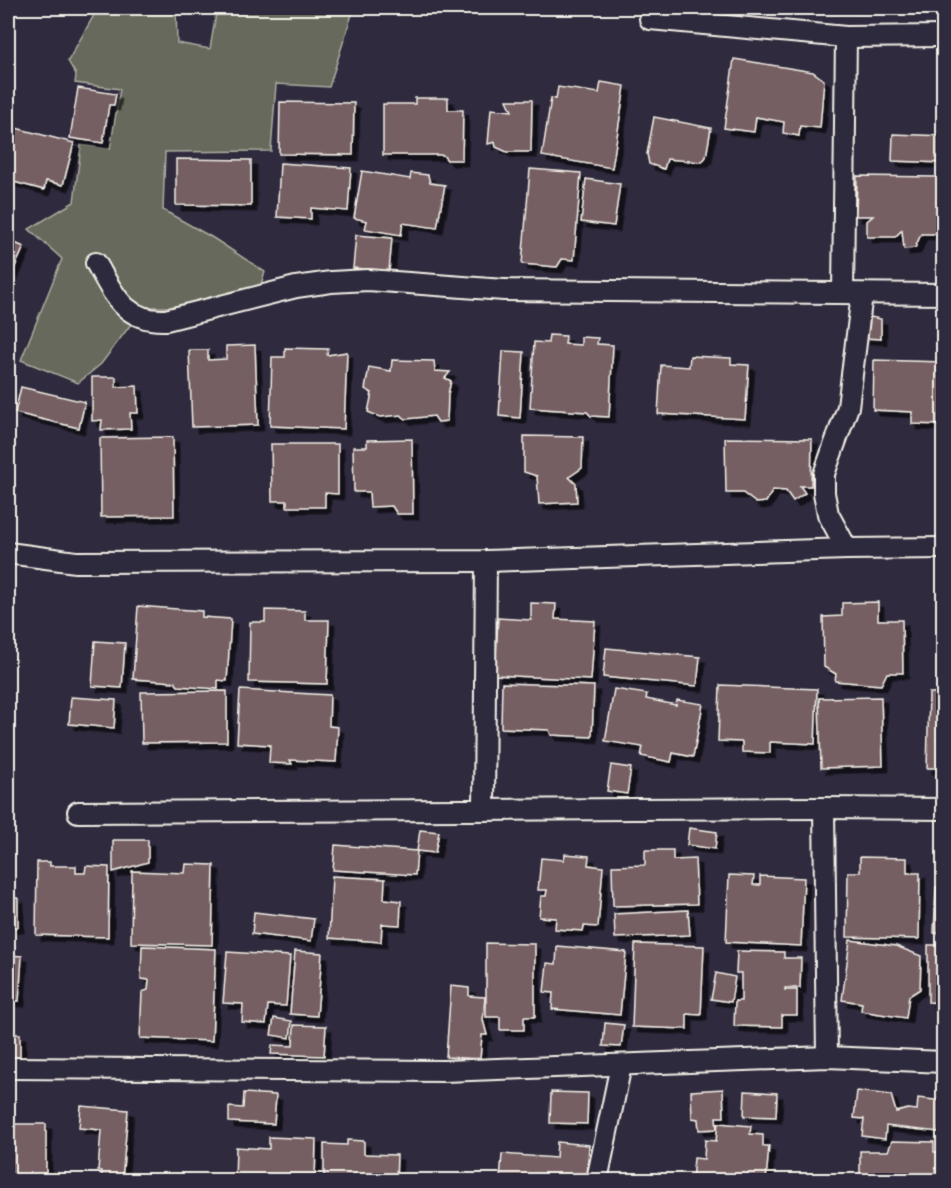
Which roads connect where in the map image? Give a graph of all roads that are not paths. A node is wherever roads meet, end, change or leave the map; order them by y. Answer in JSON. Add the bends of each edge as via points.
{"nodes":[{"id":1,"x":650,"y":20,"type":"dead end"},
{"id":2,"x":944,"y":36,"type":"edge"},
{"id":3,"x":846,"y":38,"type":"junction"},
{"id":4,"x":96,"y":262,"type":"dead end"},
{"id":5,"x":852,"y":293,"type":"junction"},
{"id":6,"x":944,"y":294,"type":"edge"},
{"id":7,"x":944,"y":548,"type":"edge"},
{"id":8,"x":847,"y":549,"type":"junction"},
{"id":9,"x":8,"y":553,"type":"edge"},
{"id":10,"x":486,"y":561,"type":"junction"},
{"id":11,"x":824,"y":808,"type":"junction"},
{"id":12,"x":944,"y":809,"type":"edge"},
{"id":13,"x":484,"y":810,"type":"junction"},
{"id":14,"x":78,"y":812,"type":"dead end"},
{"id":15,"x":827,"y":1057,"type":"junction"},
{"id":16,"x":944,"y":1062,"type":"edge"},
{"id":17,"x":621,"y":1065,"type":"junction"},
{"id":18,"x":8,"y":1068,"type":"edge"},
{"id":19,"x":597,"y":1180,"type":"edge"}],
"edges":[{"from":1,"to":3,"type":"street"},
{"from":2,"to":3,"type":"street"},
{"from":3,"to":5,"type":"street"},
{"from":4,"to":5,"type":"street","via":[[120,304],[151,321],[296,287],[368,280],[504,290]]},
{"from":5,"to":6,"type":"street"},
{"from":5,"to":8,"type":"street","via":[[848,407],[824,474],[828,514]]},
{"from":7,"to":8,"type":"street"},
{"from":8,"to":10,"type":"street"},
{"from":9,"to":10,"type":"street","via":[[76,561]]},
{"from":10,"to":13,"type":"street"},
{"from":11,"to":12,"type":"street"},
{"from":11,"to":13,"type":"street"},
{"from":11,"to":15,"type":"street"},
{"from":13,"to":14,"type":"street"},
{"from":15,"to":16,"type":"street"},
{"from":15,"to":17,"type":"street"},
{"from":17,"to":18,"type":"street","via":[[444,1071]]},
{"from":17,"to":19,"type":"street"}]}
